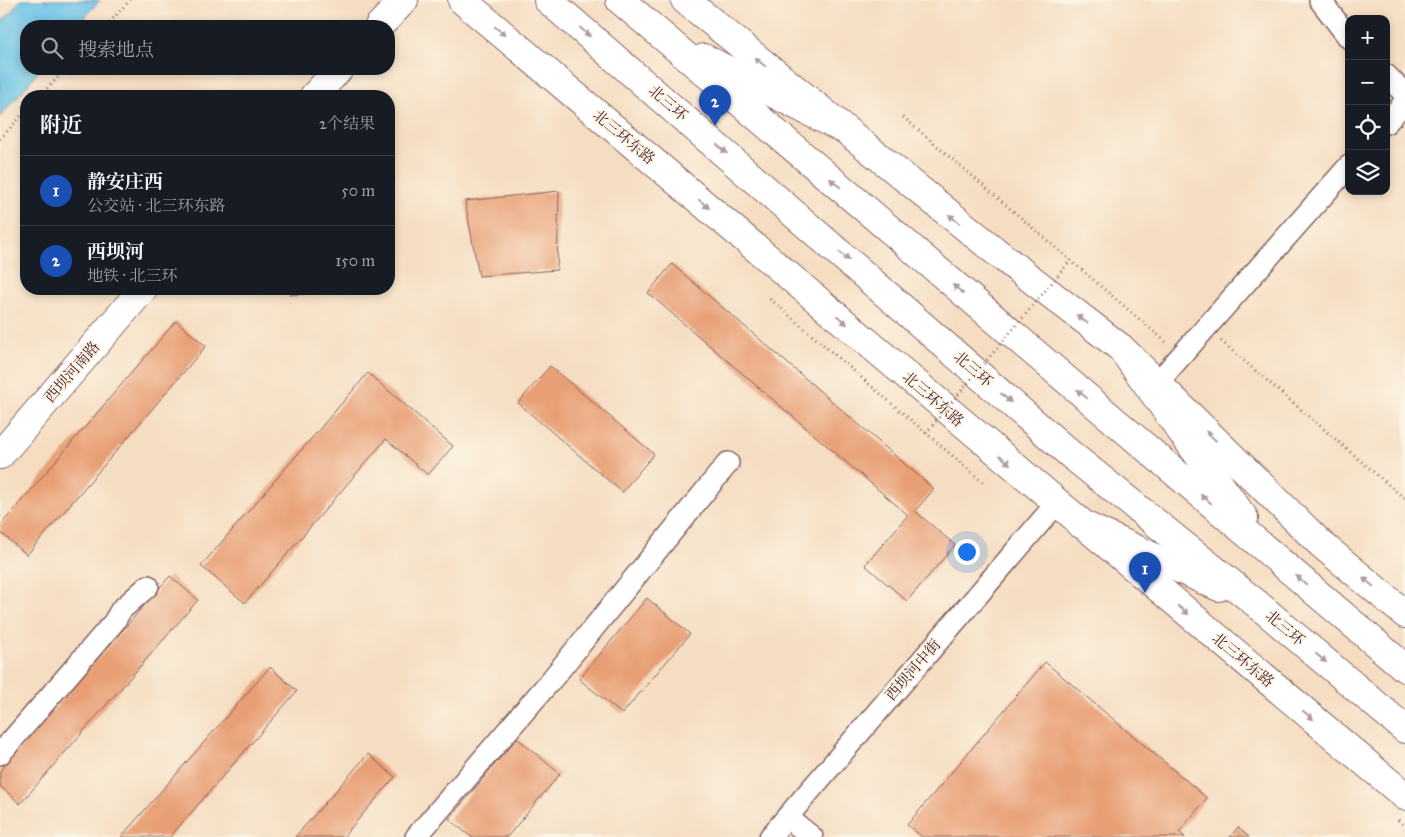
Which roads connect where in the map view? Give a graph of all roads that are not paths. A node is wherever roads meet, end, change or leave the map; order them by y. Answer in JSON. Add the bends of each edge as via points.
{"nodes":[{"id":1,"x":404,"y":0,"type":"edge"},
{"id":2,"x":462,"y":0,"type":"edge"},
{"id":3,"x":548,"y":0,"type":"edge"},
{"id":4,"x":620,"y":0,"type":"edge"},
{"id":5,"x":685,"y":0,"type":"edge"},
{"id":6,"x":1320,"y":0,"type":"edge"},
{"id":7,"x":385,"y":20,"type":"edge"},
{"id":8,"x":1345,"y":33,"type":"edge"},
{"id":9,"x":664,"y":38,"type":"junction"},
{"id":10,"x":333,"y":75,"type":"edge"},
{"id":11,"x":1390,"y":79,"type":"edge"},
{"id":12,"x":320,"y":90,"type":"edge"},
{"id":13,"x":1405,"y":94,"type":"edge"},
{"id":14,"x":1405,"y":102,"type":"edge"},
{"id":15,"x":1390,"y":119,"type":"edge"},
{"id":16,"x":839,"y":127,"type":"junction"},
{"id":17,"x":1345,"y":171,"type":"edge"},
{"id":18,"x":138,"y":295,"type":"edge"},
{"id":19,"x":1121,"y":348,"type":"junction"},
{"id":20,"x":1157,"y":383,"type":"junction"},
{"id":21,"x":0,"y":455,"type":"edge"},
{"id":22,"x":728,"y":463,"type":"dead end"},
{"id":23,"x":1056,"y":504,"type":"junction"},
{"id":24,"x":1079,"y":523,"type":"junction"},
{"id":25,"x":1270,"y":554,"type":"junction"},
{"id":26,"x":148,"y":586,"type":"dead end"},
{"id":27,"x":1257,"y":604,"type":"junction"},
{"id":28,"x":1405,"y":614,"type":"edge"},
{"id":29,"x":1405,"y":668,"type":"edge"},
{"id":30,"x":1405,"y":729,"type":"edge"},
{"id":31,"x":0,"y":754,"type":"edge"},
{"id":32,"x":1405,"y":796,"type":"edge"},
{"id":33,"x":787,"y":817,"type":"junction"},
{"id":34,"x":416,"y":837,"type":"edge"},
{"id":35,"x":770,"y":837,"type":"edge"},
{"id":36,"x":812,"y":837,"type":"edge"}],
"edges":[{"from":1,"to":7,"type":"main road"},
{"from":2,"to":23,"type":"main road","name":"北三环东路","one_way":true},
{"from":3,"to":27,"type":"main road","name":"北三环","one_way":true,"via":[[1070,454]]},
{"from":4,"to":9,"type":"main road"},
{"from":16,"to":5,"type":"main road","one_way":true},
{"from":6,"to":8,"type":"street"},
{"from":9,"to":16,"type":"main road"},
{"from":25,"to":9,"type":"main road","one_way":true},
{"from":10,"to":12,"type":"main road"},
{"from":11,"to":13,"type":"street"},
{"from":14,"to":15,"type":"street"},
{"from":19,"to":16,"type":"main road","one_way":true},
{"from":17,"to":20,"type":"street"},
{"from":18,"to":21,"type":"main road","name":"西坝河南路"},
{"from":19,"to":20,"type":"main road"},
{"from":19,"to":25,"type":"main road"},
{"from":28,"to":20,"type":"main road","one_way":true,"via":[[1322,544]]},
{"from":22,"to":34,"type":"street","via":[[552,679]]},
{"from":23,"to":24,"type":"main road","name":"北三环东路"},
{"from":23,"to":33,"type":"street","name":"西坝河中街"},
{"from":24,"to":27,"type":"main road"},
{"from":24,"to":32,"type":"main road","name":"北三环东路","one_way":true},
{"from":29,"to":25,"type":"main road","one_way":true},
{"from":26,"to":31,"type":"street","via":[[121,610]]},
{"from":27,"to":30,"type":"main road","name":"北三环","one_way":true},
{"from":33,"to":35,"type":"street","name":"西坝河中街"},
{"from":33,"to":36,"type":"street"}]}
